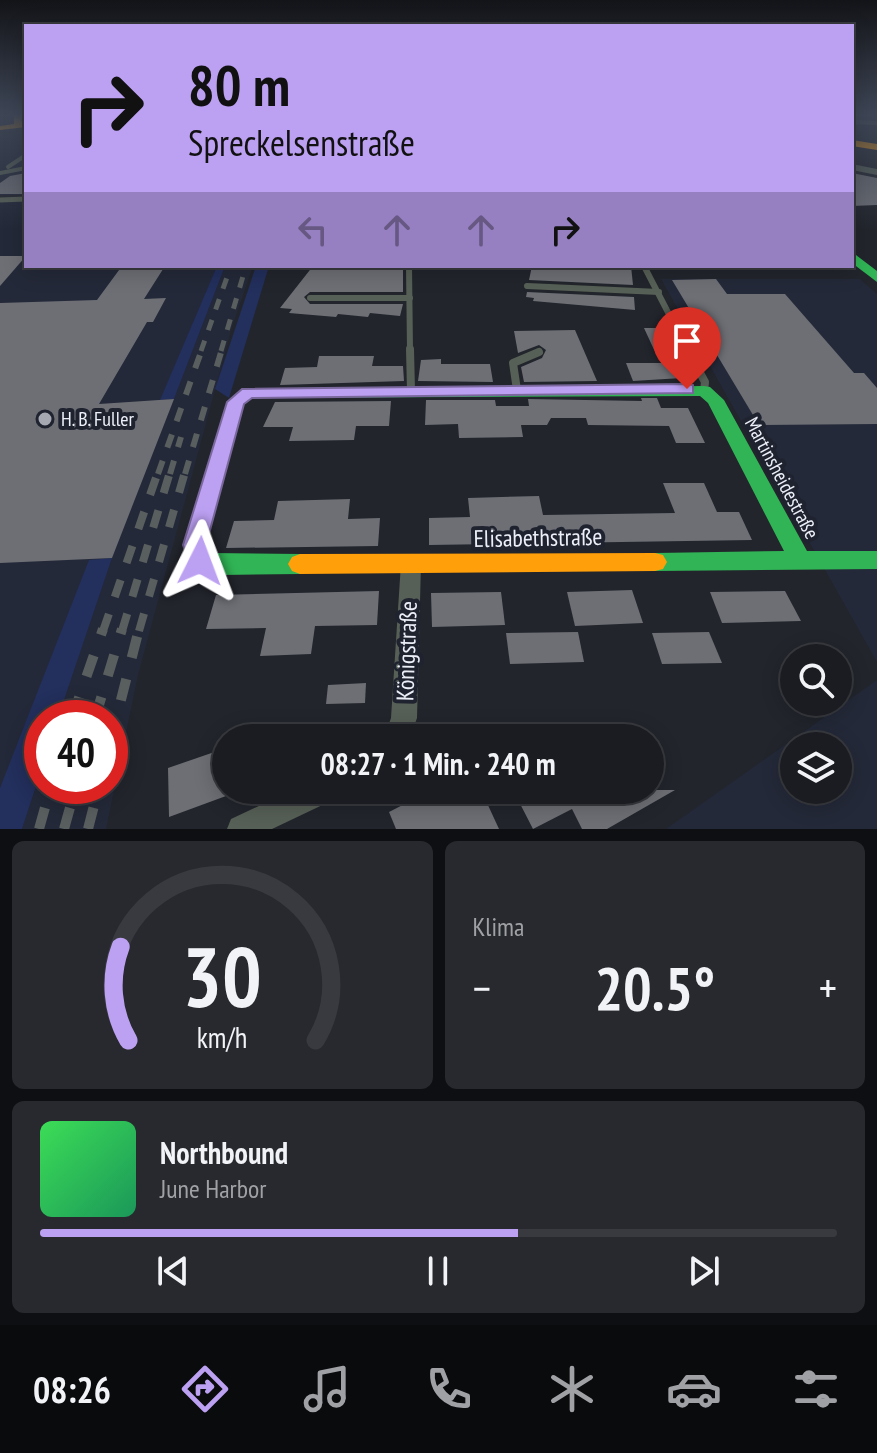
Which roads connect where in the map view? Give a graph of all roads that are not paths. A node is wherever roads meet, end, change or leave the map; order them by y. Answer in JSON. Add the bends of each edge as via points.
{"nodes":[{"id":1,"x":24,"y":156,"type":"edge"},
{"id":2,"x":854,"y":167,"type":"edge"},
{"id":3,"x":24,"y":168,"type":"edge"},
{"id":4,"x":2,"y":172,"type":"edge"},
{"id":5,"x":877,"y":172,"type":"edge"},
{"id":6,"x":24,"y":199,"type":"edge"},
{"id":7,"x":0,"y":200,"type":"edge"},
{"id":8,"x":854,"y":258,"type":"edge"},
{"id":9,"x":409,"y":268,"type":"edge"},
{"id":10,"x":645,"y":268,"type":"edge"},
{"id":11,"x":877,"y":278,"type":"edge"},
{"id":12,"x":527,"y":286,"type":"dead end"},
{"id":13,"x":659,"y":292,"type":"junction"},
{"id":14,"x":310,"y":298,"type":"dead end"},
{"id":15,"x":410,"y":298,"type":"junction"},
{"id":16,"x":539,"y":352,"type":"dead end"},
{"id":17,"x":517,"y":390,"type":"junction"},
{"id":18,"x":411,"y":391,"type":"junction"},
{"id":19,"x":704,"y":391,"type":"junction"},
{"id":20,"x":800,"y":560,"type":"junction"},
{"id":21,"x":877,"y":560,"type":"edge"},
{"id":22,"x":411,"y":563,"type":"junction"},
{"id":23,"x":402,"y":724,"type":"edge"},
{"id":24,"x":294,"y":804,"type":"edge"},
{"id":25,"x":241,"y":829,"type":"edge"}],
"edges":[{"from":1,"to":4,"type":"lane"},
{"from":2,"to":5,"type":"street"},
{"from":3,"to":4,"type":"lane"},
{"from":6,"to":7,"type":"lane"},
{"from":8,"to":11,"type":"main road"},
{"from":9,"to":15,"type":"lane"},
{"from":10,"to":13,"type":"lane","name":"Martinsheidestraße"},
{"from":12,"to":13,"type":"lane"},
{"from":13,"to":19,"type":"lane","name":"Martinsheidestraße","via":[[705,382]]},
{"from":14,"to":15,"type":"lane"},
{"from":15,"to":18,"type":"lane"},
{"from":16,"to":17,"type":"lane","via":[[513,363]]},
{"from":17,"to":18,"type":"main road"},
{"from":17,"to":19,"type":"main road"},
{"from":18,"to":22,"type":"main road","name":"Elisabethstraße","via":[[240,396],[195,545],[200,561],[221,565]]},
{"from":19,"to":20,"type":"main road","name":"Martinsheidestraße","via":[[715,400]]},
{"from":20,"to":21,"type":"main road","name":"Elisabethstraße"},
{"from":20,"to":22,"type":"main road","name":"Elisabethstraße"},
{"from":22,"to":23,"type":"street","name":"Königstraße"},
{"from":24,"to":25,"type":"street"}]}
